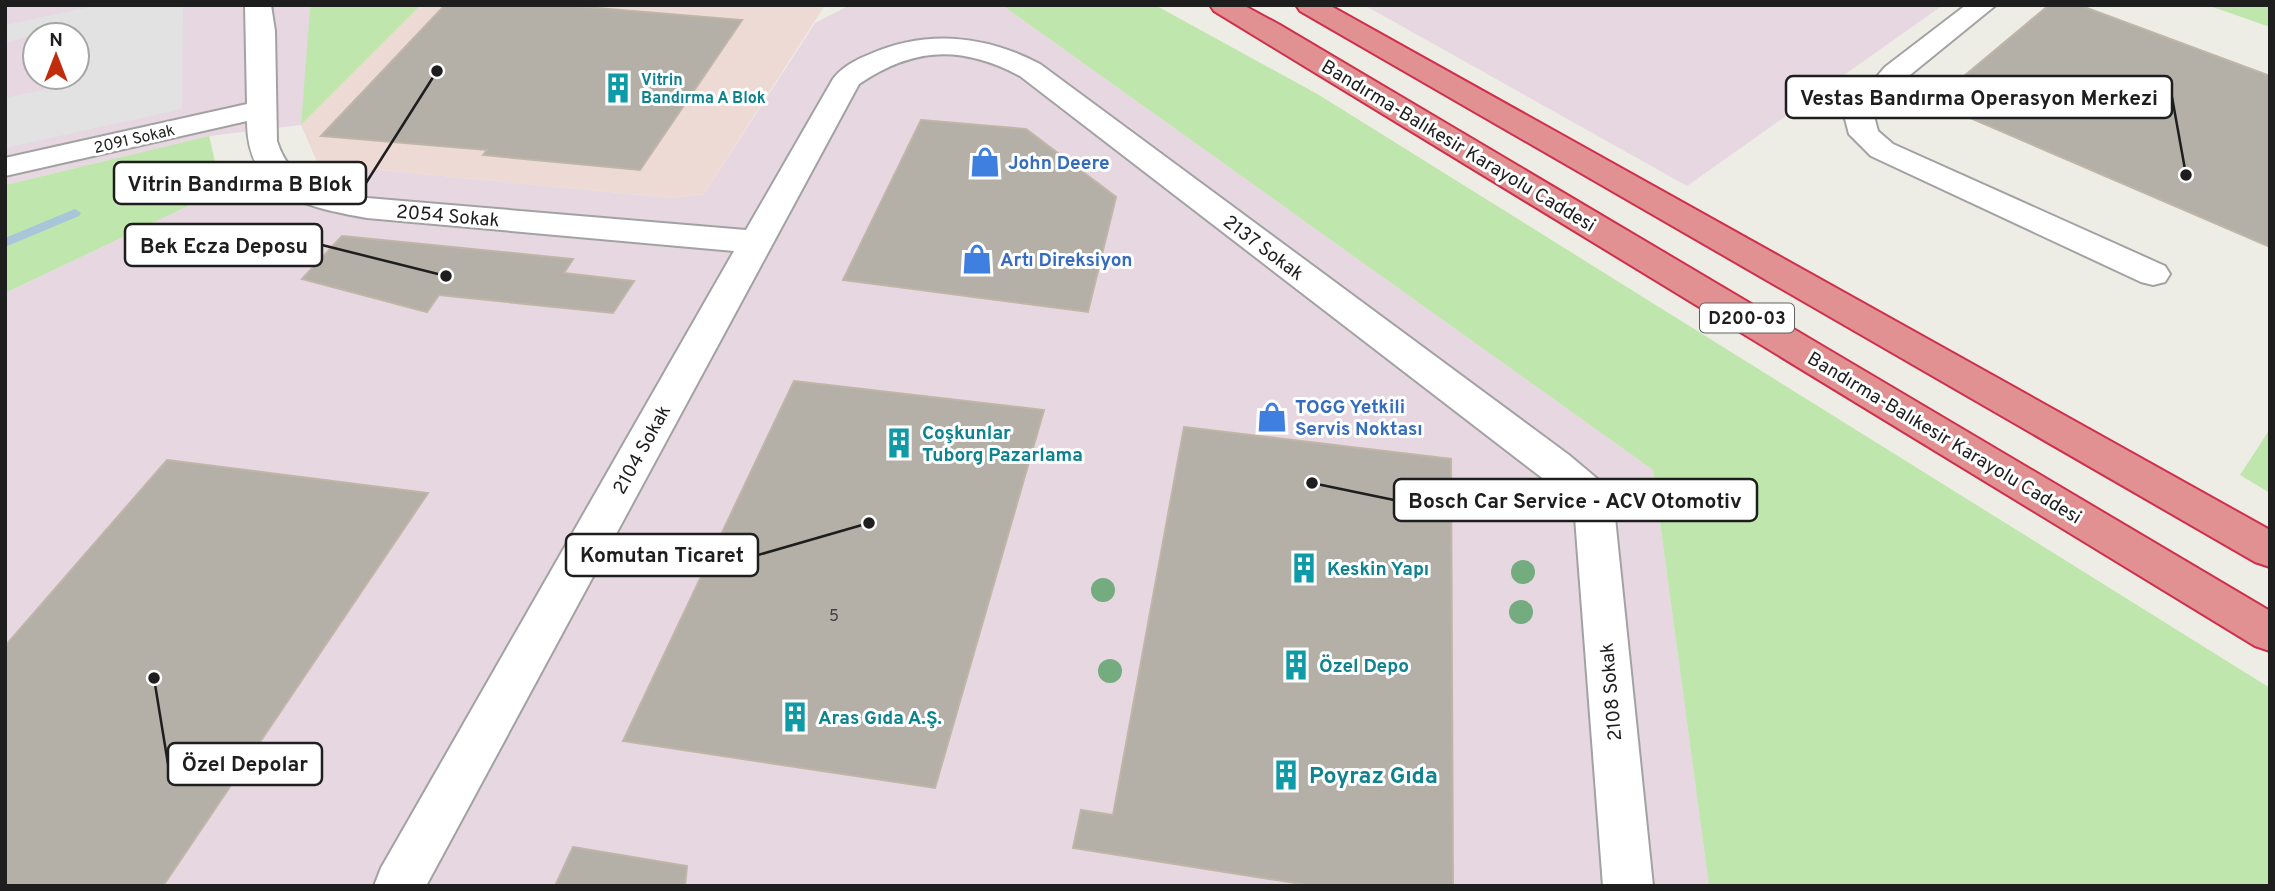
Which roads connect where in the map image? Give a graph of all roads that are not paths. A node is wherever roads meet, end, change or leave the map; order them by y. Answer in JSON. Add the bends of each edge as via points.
{"nodes":[{"id":1,"x":1223,"y":5,"type":"edge"},
{"id":2,"x":1309,"y":5,"type":"edge"},
{"id":3,"x":1983,"y":5,"type":"edge"},
{"id":4,"x":264,"y":14,"type":"edge"},
{"id":5,"x":915,"y":48,"type":"joint"},
{"id":6,"x":262,"y":109,"type":"junction"},
{"id":7,"x":5,"y":167,"type":"edge"},
{"id":8,"x":756,"y":242,"type":"junction"},
{"id":9,"x":2153,"y":274,"type":"dead end"},
{"id":10,"x":1593,"y":498,"type":"joint"},
{"id":11,"x":2270,"y":550,"type":"edge"},
{"id":12,"x":2270,"y":633,"type":"edge"},
{"id":13,"x":399,"y":886,"type":"edge"},
{"id":14,"x":1628,"y":886,"type":"edge"}],
"edges":[{"from":1,"to":12,"type":"highway","name":"Bandırma-Balıkesir Karayolu Caddesi","number":"D200-03"},
{"from":2,"to":11,"type":"highway","number":"D200-03"},
{"from":3,"to":9,"type":"street","via":[[1895,73],[1859,116],[1864,134],[1882,150]]},
{"from":4,"to":6,"type":"street","name":"2054 Sokak"},
{"from":5,"to":8,"type":"street","name":"2104 Sokak","via":[[883,57],[846,79]]},
{"from":5,"to":10,"type":"street","name":"2137 Sokak","via":[[982,48],[1030,70]]},
{"from":6,"to":7,"type":"street","name":"2091 Sokak"},
{"from":6,"to":8,"type":"street","name":"2054 Sokak","via":[[262,141],[268,161],[290,185],[319,199],[367,208]]},
{"from":8,"to":13,"type":"street","name":"2104 Sokak"},
{"from":10,"to":14,"type":"street","name":"2108 Sokak"}]}
